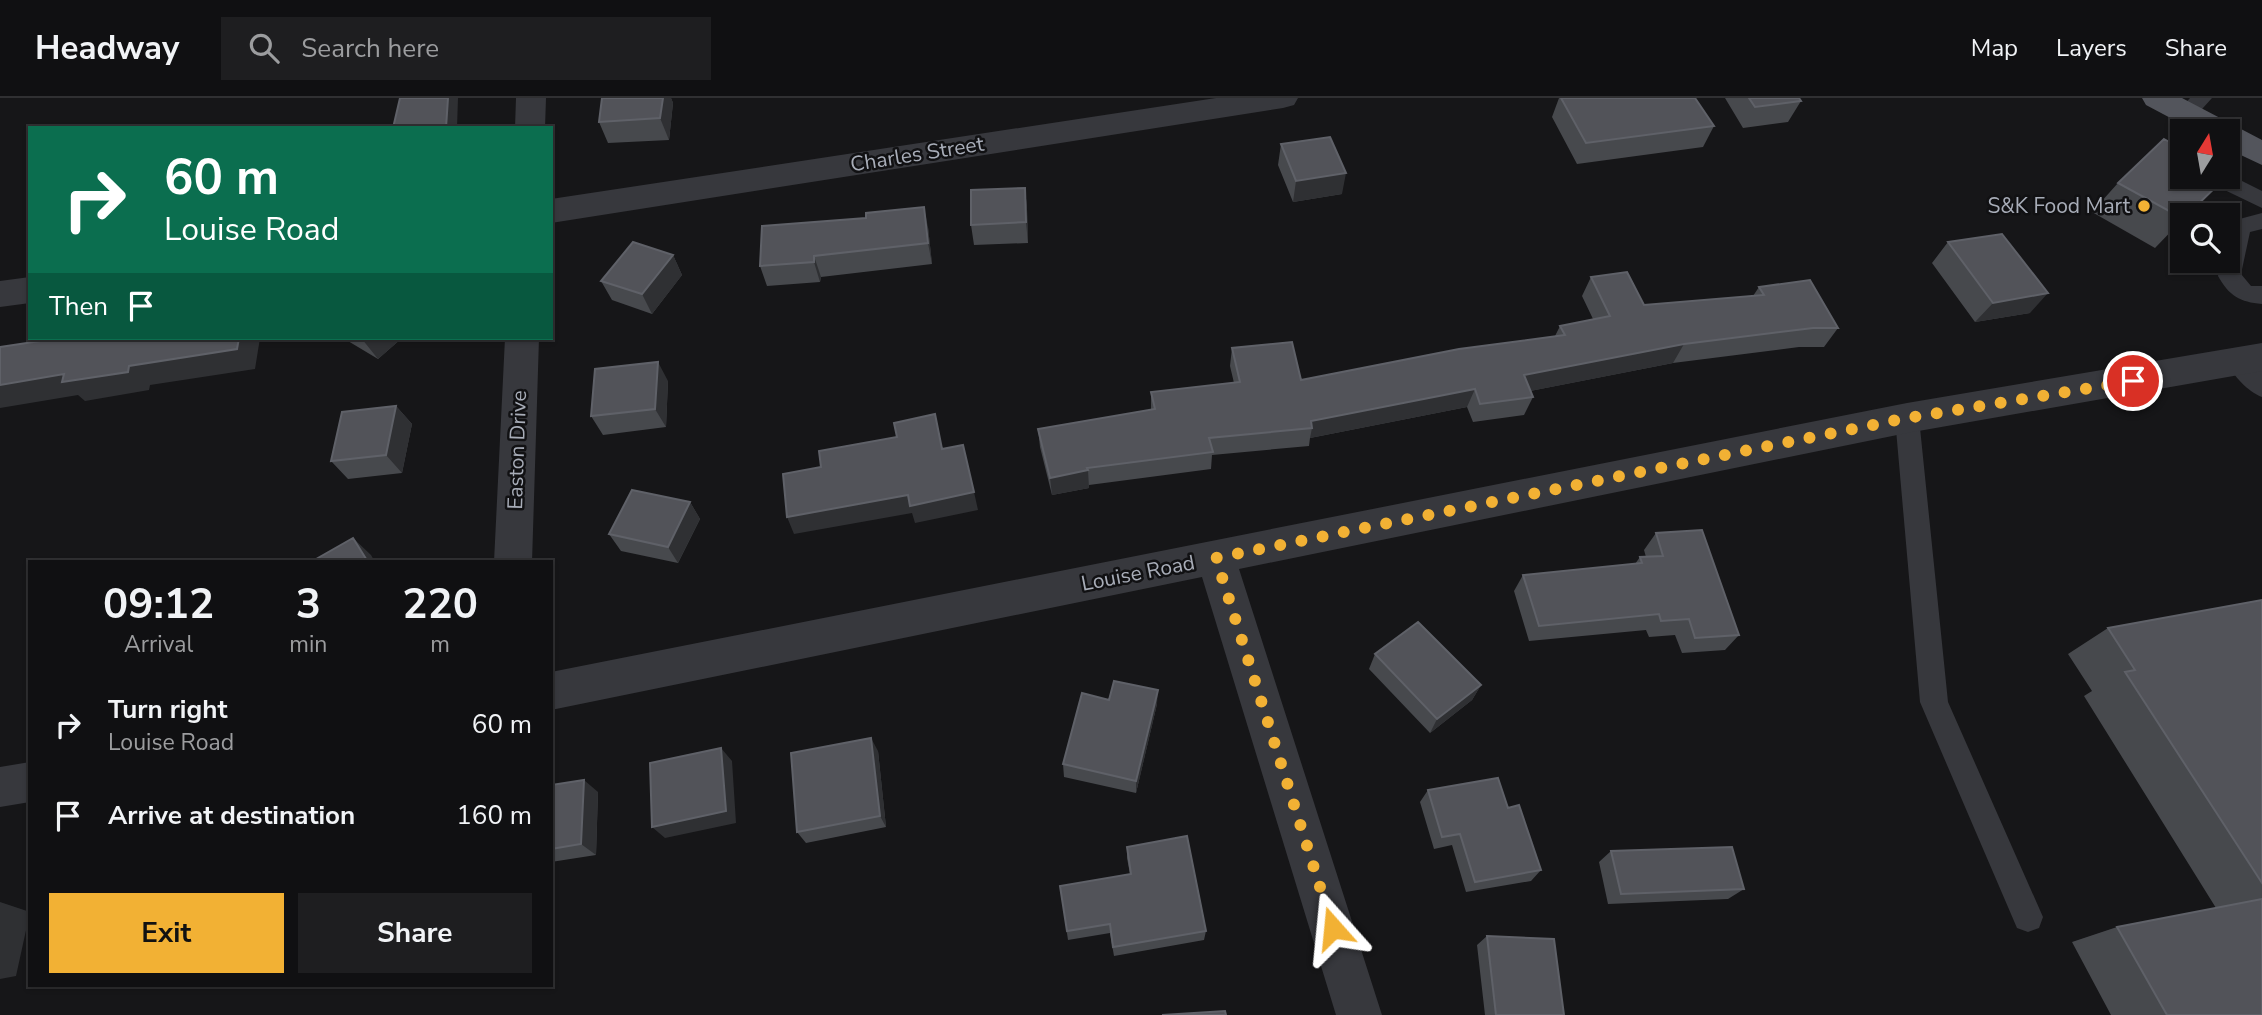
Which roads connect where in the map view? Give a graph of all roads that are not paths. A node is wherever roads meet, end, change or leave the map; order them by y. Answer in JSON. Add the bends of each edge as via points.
{"nodes":[{"id":1,"x":531,"y":98,"type":"edge"},
{"id":2,"x":1283,"y":98,"type":"edge"},
{"id":3,"x":2157,"y":98,"type":"edge"},
{"id":4,"x":2194,"y":106,"type":"edge"},
{"id":5,"x":2208,"y":119,"type":"edge"},
{"id":6,"x":530,"y":126,"type":"edge"},
{"id":7,"x":2240,"y":142,"type":"edge"},
{"id":8,"x":2262,"y":154,"type":"edge"},
{"id":9,"x":2240,"y":189,"type":"edge"},
{"id":10,"x":2262,"y":200,"type":"edge"},
{"id":11,"x":553,"y":211,"type":"edge"},
{"id":12,"x":2262,"y":221,"type":"edge"},
{"id":13,"x":28,"y":290,"type":"edge"},
{"id":14,"x":0,"y":294,"type":"edge"},
{"id":15,"x":2262,"y":295,"type":"edge"},
{"id":16,"x":522,"y":340,"type":"edge"},
{"id":17,"x":2254,"y":368,"type":"edge"},
{"id":18,"x":1907,"y":418,"type":"junction"},
{"id":19,"x":1216,"y":558,"type":"junction"},
{"id":20,"x":513,"y":560,"type":"edge"},
{"id":21,"x":553,"y":691,"type":"edge"},
{"id":22,"x":28,"y":782,"type":"edge"},
{"id":23,"x":0,"y":787,"type":"edge"},
{"id":24,"x":2028,"y":917,"type":"dead end"},
{"id":25,"x":1359,"y":1015,"type":"edge"}],
"edges":[{"from":1,"to":6,"type":"street"},
{"from":2,"to":11,"type":"street","name":"Charles Street"},
{"from":3,"to":4,"type":"main road"},
{"from":4,"to":5,"type":"main road"},
{"from":7,"to":8,"type":"main road"},
{"from":9,"to":10,"type":"lane"},
{"from":12,"to":15,"type":"lane","via":[[2240,227],[2229,276],[2245,295]]},
{"from":13,"to":14,"type":"street"},
{"from":16,"to":20,"type":"street","name":"Easton Drive"},
{"from":17,"to":18,"type":"street","name":"Louise Road"},
{"from":18,"to":19,"type":"street","name":"Louise Road"},
{"from":18,"to":24,"type":"lane","via":[[1934,702]]},
{"from":19,"to":21,"type":"street","name":"Louise Road"},
{"from":19,"to":25,"type":"street"},
{"from":22,"to":23,"type":"street"}]}
